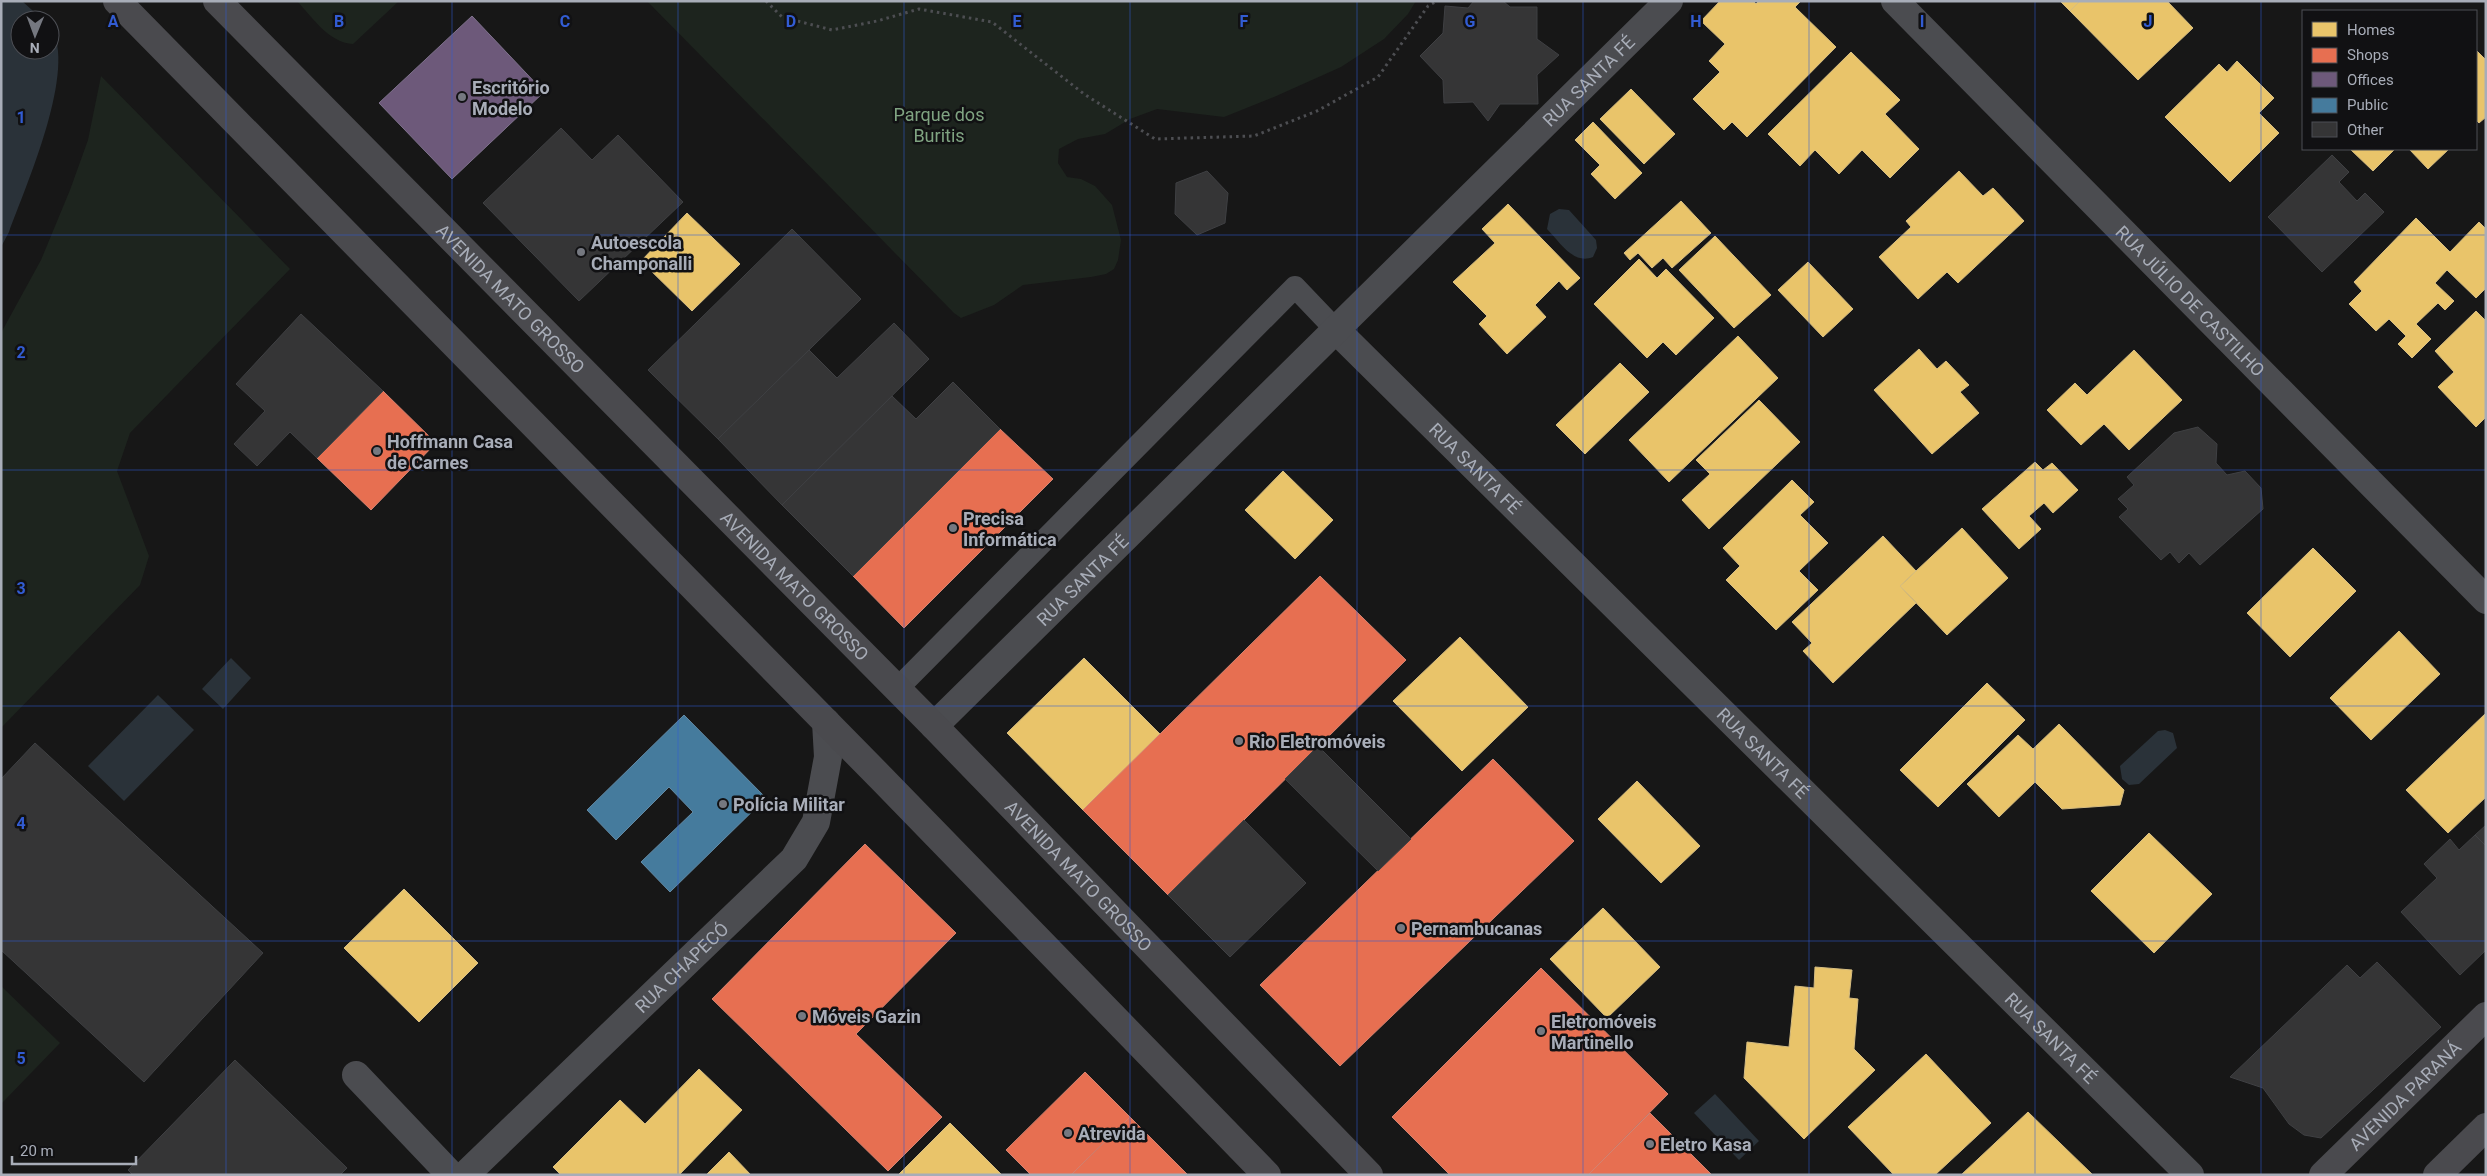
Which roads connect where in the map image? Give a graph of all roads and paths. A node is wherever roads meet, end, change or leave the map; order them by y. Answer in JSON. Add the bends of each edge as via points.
{"nodes":[{"id":1,"x":117,"y":1,"type":"edge"},
{"id":2,"x":217,"y":1,"type":"edge"},
{"id":3,"x":766,"y":1,"type":"edge"},
{"id":4,"x":1437,"y":1,"type":"edge"},
{"id":5,"x":1669,"y":1,"type":"edge"},
{"id":6,"x":1896,"y":1,"type":"edge"},
{"id":7,"x":1336,"y":330,"type":"junction"},
{"id":8,"x":2486,"y":600,"type":"edge"},
{"id":9,"x":897,"y":689,"type":"junction"},
{"id":10,"x":826,"y":722,"type":"junction"},
{"id":11,"x":934,"y":726,"type":"junction"},
{"id":12,"x":2486,"y":1016,"type":"edge"},
{"id":13,"x":356,"y":1075,"type":"dead end"},
{"id":14,"x":2486,"y":1127,"type":"edge"},
{"id":15,"x":450,"y":1175,"type":"edge"},
{"id":16,"x":465,"y":1175,"type":"edge"},
{"id":17,"x":1267,"y":1175,"type":"edge"},
{"id":18,"x":1369,"y":1175,"type":"edge"},
{"id":19,"x":2190,"y":1175,"type":"edge"},
{"id":20,"x":2322,"y":1175,"type":"edge"},
{"id":21,"x":2437,"y":1175,"type":"edge"}],
"edges":[{"from":1,"to":10,"type":"main road"},
{"from":2,"to":9,"type":"main road","name":"AVENIDA MATO GROSSO"},
{"from":3,"to":4,"type":"path","via":[[782,17],[832,30],[878,22],[919,9],[992,22],[1084,94],[1156,139],[1254,136],[1317,111],[1378,77],[1428,6]]},
{"from":5,"to":7,"type":"street","name":"RUA SANTA FÉ"},
{"from":6,"to":8,"type":"street","name":"RUA JÚLIO DE CASTILHO"},
{"from":7,"to":9,"type":"lane","via":[[1295,287]]},
{"from":7,"to":11,"type":"street","name":"RUA SANTA FÉ"},
{"from":7,"to":19,"type":"street","name":"RUA SANTA FÉ"},
{"from":9,"to":11,"type":"main road","name":"AVENIDA MATO GROSSO"},
{"from":10,"to":16,"type":"street","name":"RUA CHAPECÓ","via":[[828,757],[816,822],[794,859]]},
{"from":10,"to":17,"type":"main road"},
{"from":11,"to":18,"type":"main road","name":"AVENIDA MATO GROSSO"},
{"from":12,"to":20,"type":"main road","name":"AVENIDA PARANÁ"},
{"from":13,"to":15,"type":"street"},
{"from":14,"to":21,"type":"main road"}]}
